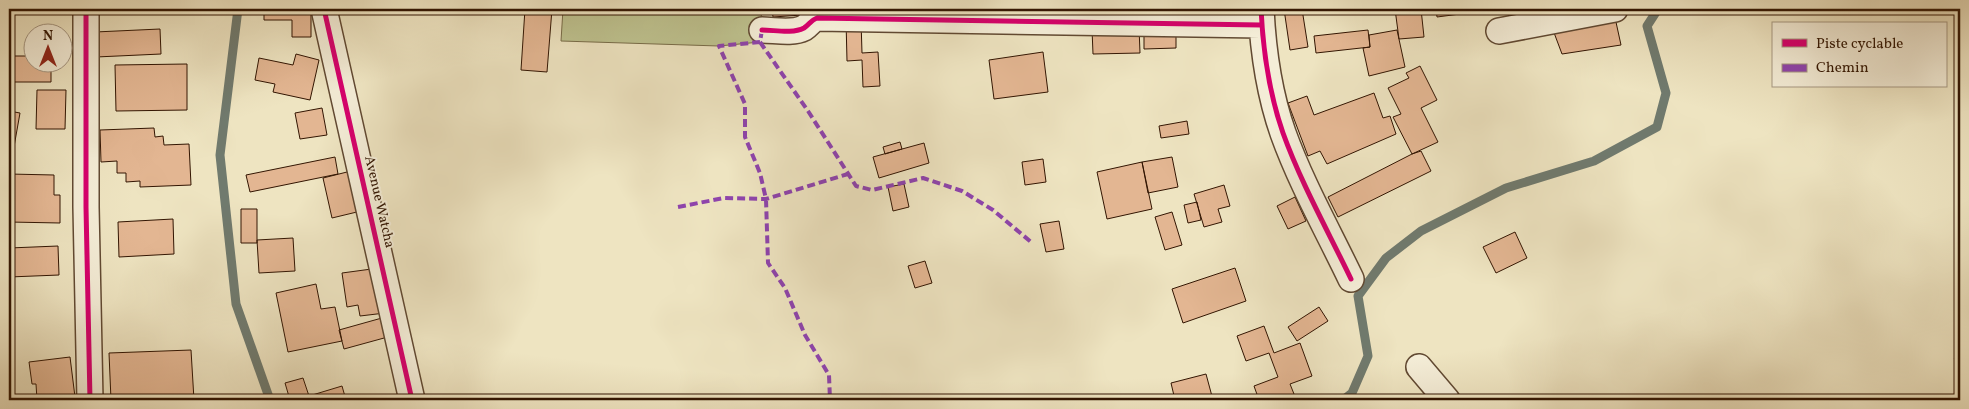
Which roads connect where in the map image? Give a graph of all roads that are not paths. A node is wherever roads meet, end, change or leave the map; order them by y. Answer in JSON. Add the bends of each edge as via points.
{"nodes":[{"id":1,"x":86,"y":9,"type":"edge"},
{"id":2,"x":324,"y":9,"type":"edge"},
{"id":3,"x":1615,"y":9,"type":"edge"},
{"id":4,"x":1261,"y":17,"type":"edge"},
{"id":5,"x":762,"y":30,"type":"dead end"},
{"id":6,"x":1499,"y":31,"type":"dead end"},
{"id":7,"x":1351,"y":279,"type":"dead end"},
{"id":8,"x":1419,"y":367,"type":"dead end"},
{"id":9,"x":90,"y":400,"type":"edge"},
{"id":10,"x":412,"y":400,"type":"edge"},
{"id":11,"x":1447,"y":400,"type":"edge"}],
"edges":[{"from":1,"to":9,"type":"street"},
{"from":2,"to":10,"type":"street","name":"Avenue Watcha"},
{"from":3,"to":6,"type":"street"},
{"from":4,"to":5,"type":"street","via":[[817,18],[806,27],[793,31]]},
{"from":4,"to":7,"type":"street","via":[[1272,95],[1283,132]]},
{"from":8,"to":11,"type":"street"}]}
